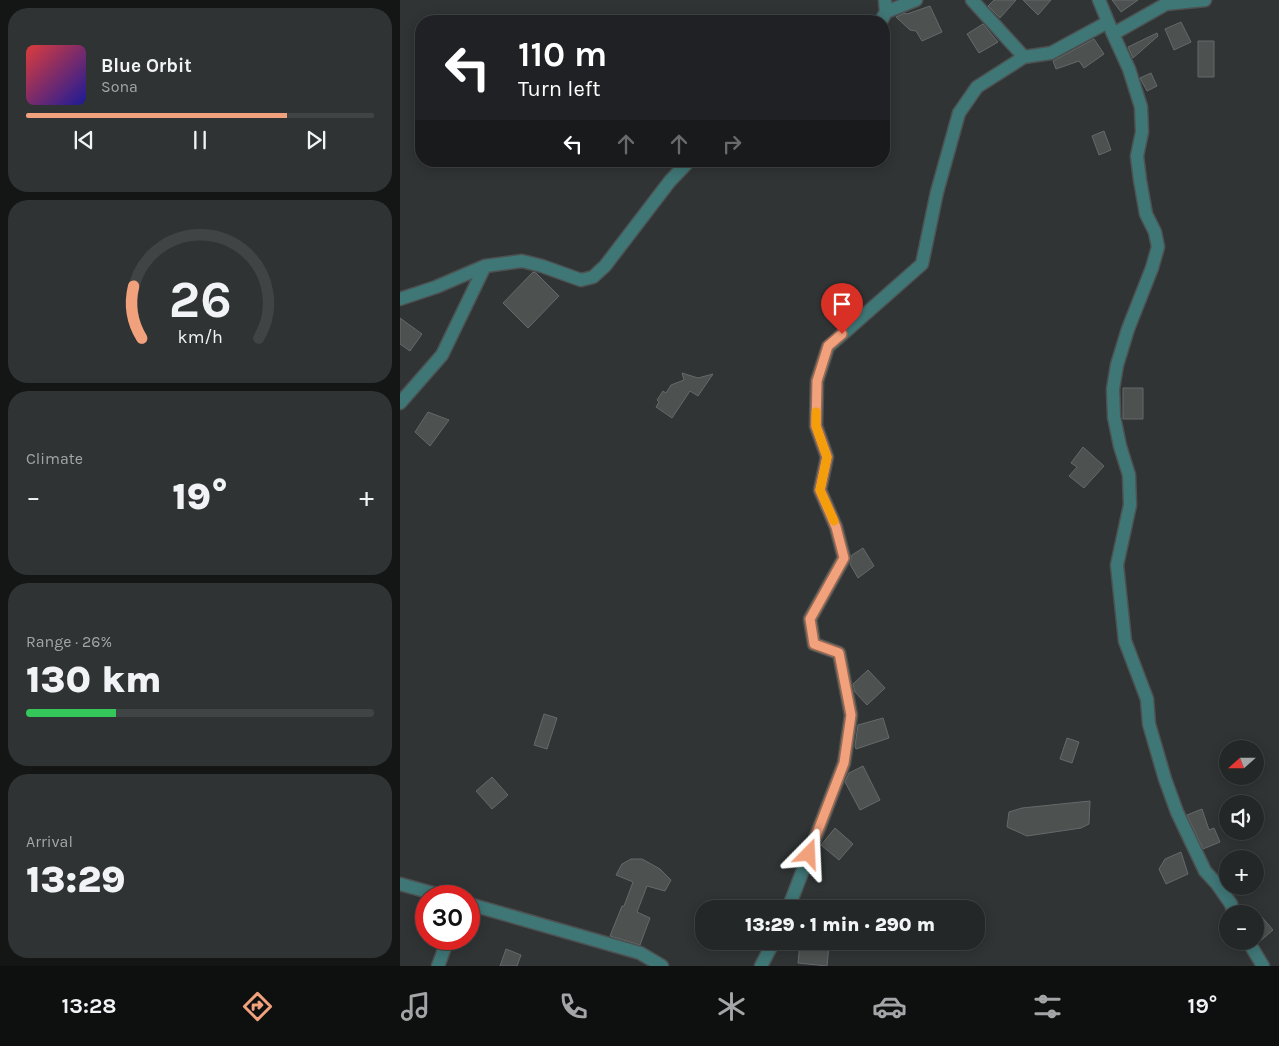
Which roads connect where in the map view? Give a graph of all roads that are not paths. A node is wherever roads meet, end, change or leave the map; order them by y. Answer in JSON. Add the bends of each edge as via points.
{"nodes":[{"id":1,"x":916,"y":0,"type":"edge"},
{"id":2,"x":972,"y":0,"type":"edge"},
{"id":3,"x":1098,"y":0,"type":"edge"},
{"id":4,"x":1205,"y":0,"type":"edge"},
{"id":5,"x":884,"y":11,"type":"edge"},
{"id":6,"x":1108,"y":22,"type":"junction"},
{"id":7,"x":1113,"y":34,"type":"junction"},
{"id":8,"x":1024,"y":57,"type":"junction"},
{"id":9,"x":683,"y":167,"type":"edge"},
{"id":10,"x":485,"y":266,"type":"junction"},
{"id":11,"x":400,"y":299,"type":"edge"},
{"id":12,"x":400,"y":404,"type":"edge"},
{"id":13,"x":400,"y":884,"type":"edge"},
{"id":14,"x":415,"y":888,"type":"edge"},
{"id":15,"x":791,"y":900,"type":"edge"},
{"id":16,"x":1231,"y":905,"type":"edge"},
{"id":17,"x":480,"y":907,"type":"edge"},
{"id":18,"x":444,"y":950,"type":"edge"},
{"id":19,"x":769,"y":950,"type":"edge"},
{"id":20,"x":1253,"y":950,"type":"edge"},
{"id":21,"x":438,"y":966,"type":"edge"},
{"id":22,"x":662,"y":966,"type":"edge"},
{"id":23,"x":761,"y":966,"type":"edge"},
{"id":24,"x":1263,"y":966,"type":"edge"}],
"edges":[{"from":1,"to":5,"type":"street"},
{"from":2,"to":8,"type":"street"},
{"from":3,"to":6,"type":"street"},
{"from":4,"to":7,"type":"street","via":[[1166,4]]},
{"from":6,"to":7,"type":"street"},
{"from":6,"to":8,"type":"street","via":[[1051,53]]},
{"from":7,"to":16,"type":"street","via":[[1141,107],[1142,132],[1137,156],[1146,214],[1158,247],[1128,329],[1113,389],[1114,417],[1130,475],[1130,505],[1116,565],[1125,640],[1146,699],[1149,724],[1165,779],[1178,812],[1205,871]]},
{"from":8,"to":15,"type":"street","via":[[977,87],[958,113],[922,264],[828,346],[817,381],[816,426],[827,457],[820,490],[836,527],[844,558],[810,619],[814,644],[839,653],[851,715],[844,763]]},
{"from":9,"to":10,"type":"street","via":[[593,277],[581,280],[522,261]]},
{"from":10,"to":11,"type":"street"},
{"from":10,"to":12,"type":"street","via":[[442,355]]},
{"from":13,"to":14,"type":"street"},
{"from":17,"to":22,"type":"street","via":[[640,953]]},
{"from":18,"to":21,"type":"street"},
{"from":19,"to":23,"type":"street"},
{"from":20,"to":24,"type":"street"}]}
